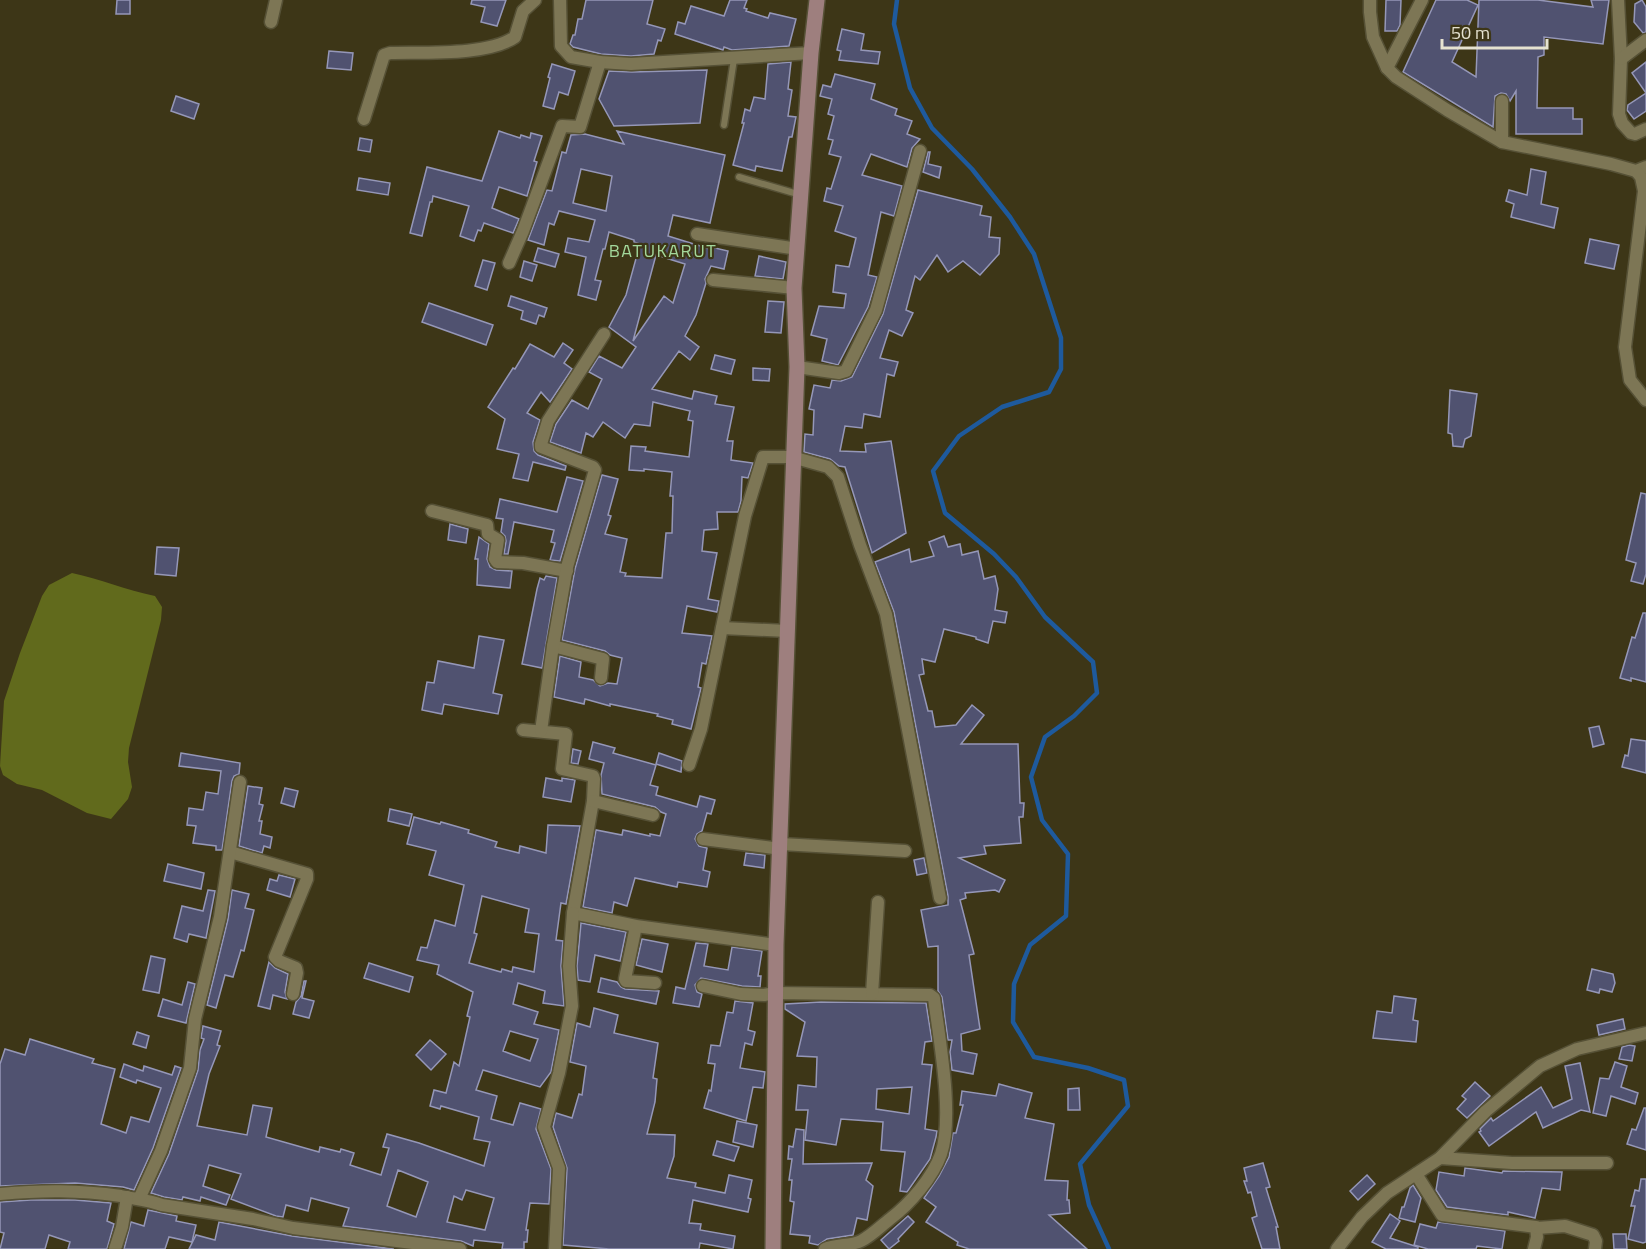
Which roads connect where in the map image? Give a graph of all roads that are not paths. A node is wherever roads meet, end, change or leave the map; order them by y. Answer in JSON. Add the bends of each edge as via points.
{"nodes":[{"id":1,"x":276,"y":0,"type":"edge"},
{"id":2,"x":535,"y":0,"type":"edge"},
{"id":3,"x":560,"y":0,"type":"edge"},
{"id":4,"x":817,"y":0,"type":"edge"},
{"id":5,"x":1370,"y":0,"type":"edge"},
{"id":6,"x":1415,"y":0,"type":"edge"},
{"id":7,"x":1422,"y":0,"type":"edge"},
{"id":8,"x":1618,"y":0,"type":"edge"},
{"id":9,"x":1414,"y":14,"type":"junction"},
{"id":10,"x":271,"y":22,"type":"dead end"},
{"id":11,"x":1646,"y":40,"type":"edge"},
{"id":12,"x":811,"y":53,"type":"junction"},
{"id":13,"x":734,"y":59,"type":"junction"},
{"id":14,"x":1621,"y":59,"type":"junction"},
{"id":15,"x":600,"y":62,"type":"junction"},
{"id":16,"x":1387,"y":68,"type":"junction"},
{"id":17,"x":1502,"y":101,"type":"dead end"},
{"id":18,"x":364,"y":119,"type":"dead end"},
{"id":19,"x":724,"y":125,"type":"dead end"},
{"id":20,"x":1646,"y":129,"type":"edge"},
{"id":21,"x":1502,"y":142,"type":"junction"},
{"id":22,"x":920,"y":151,"type":"dead end"},
{"id":23,"x":1642,"y":168,"type":"edge"},
{"id":24,"x":739,"y":177,"type":"dead end"},
{"id":25,"x":802,"y":195,"type":"junction"},
{"id":26,"x":697,"y":234,"type":"dead end"},
{"id":27,"x":798,"y":249,"type":"junction"},
{"id":28,"x":509,"y":262,"type":"dead end"},
{"id":29,"x":713,"y":280,"type":"dead end"},
{"id":30,"x":794,"y":288,"type":"junction"},
{"id":31,"x":604,"y":334,"type":"dead end"},
{"id":32,"x":797,"y":367,"type":"junction"},
{"id":33,"x":1646,"y":400,"type":"edge"},
{"id":34,"x":792,"y":457,"type":"junction"},
{"id":35,"x":432,"y":511,"type":"dead end"},
{"id":36,"x":567,"y":571,"type":"junction"},
{"id":37,"x":722,"y":628,"type":"junction"},
{"id":38,"x":787,"y":631,"type":"junction"},
{"id":39,"x":553,"y":646,"type":"junction"},
{"id":40,"x":601,"y":678,"type":"dead end"},
{"id":41,"x":523,"y":730,"type":"dead end"},
{"id":42,"x":542,"y":732,"type":"junction"},
{"id":43,"x":689,"y":765,"type":"dead end"},
{"id":44,"x":240,"y":782,"type":"dead end"},
{"id":45,"x":593,"y":801,"type":"junction"},
{"id":46,"x":653,"y":815,"type":"dead end"},
{"id":47,"x":703,"y":839,"type":"dead end"},
{"id":48,"x":781,"y":846,"type":"junction"},
{"id":49,"x":905,"y":851,"type":"dead end"},
{"id":50,"x":230,"y":852,"type":"junction"},
{"id":51,"x":940,"y":898,"type":"dead end"},
{"id":52,"x":878,"y":902,"type":"dead end"},
{"id":53,"x":573,"y":913,"type":"junction"},
{"id":54,"x":636,"y":926,"type":"junction"},
{"id":55,"x":776,"y":945,"type":"junction"},
{"id":56,"x":655,"y":983,"type":"dead end"},
{"id":57,"x":703,"y":986,"type":"dead end"},
{"id":58,"x":775,"y":993,"type":"junction"},
{"id":59,"x":293,"y":994,"type":"dead end"},
{"id":60,"x":872,"y":994,"type":"junction"},
{"id":61,"x":1646,"y":1033,"type":"edge"},
{"id":62,"x":1440,"y":1158,"type":"junction"},
{"id":63,"x":1607,"y":1163,"type":"dead end"},
{"id":64,"x":1416,"y":1174,"type":"junction"},
{"id":65,"x":0,"y":1194,"type":"edge"},
{"id":66,"x":133,"y":1198,"type":"junction"},
{"id":67,"x":1537,"y":1228,"type":"junction"},
{"id":68,"x":116,"y":1249,"type":"edge"},
{"id":69,"x":460,"y":1249,"type":"edge"},
{"id":70,"x":555,"y":1249,"type":"edge"},
{"id":71,"x":772,"y":1249,"type":"edge"},
{"id":72,"x":825,"y":1249,"type":"edge"},
{"id":73,"x":1337,"y":1249,"type":"edge"},
{"id":74,"x":1534,"y":1249,"type":"edge"},
{"id":75,"x":1594,"y":1249,"type":"edge"}],
"edges":[{"from":1,"to":10,"type":"street"},
{"from":2,"to":18,"type":"street","via":[[524,11],[515,36],[504,44],[384,55]]},
{"from":3,"to":15,"type":"street","via":[[564,50],[571,57]]},
{"from":4,"to":12,"type":"street"},
{"from":5,"to":16,"type":"street","via":[[1373,37]]},
{"from":6,"to":9,"type":"street"},
{"from":7,"to":9,"type":"street"},
{"from":8,"to":14,"type":"street"},
{"from":9,"to":16,"type":"street"},
{"from":11,"to":14,"type":"street"},
{"from":12,"to":13,"type":"street"},
{"from":12,"to":25,"type":"street"},
{"from":13,"to":15,"type":"street"},
{"from":13,"to":19,"type":"lane"},
{"from":14,"to":20,"type":"street","via":[[1622,123],[1635,134]]},
{"from":15,"to":28,"type":"street","via":[[580,127],[562,126]]},
{"from":16,"to":21,"type":"street"},
{"from":17,"to":21,"type":"street"},
{"from":21,"to":23,"type":"street"},
{"from":22,"to":32,"type":"street","via":[[876,310],[846,371],[839,374]]},
{"from":23,"to":33,"type":"street","via":[[1644,191],[1625,358],[1630,380]]},
{"from":24,"to":25,"type":"lane"},
{"from":25,"to":27,"type":"street"},
{"from":26,"to":27,"type":"street"},
{"from":27,"to":30,"type":"street"},
{"from":29,"to":30,"type":"street"},
{"from":30,"to":32,"type":"street"},
{"from":31,"to":36,"type":"street","via":[[548,421],[541,444],[595,468]]},
{"from":32,"to":34,"type":"street"},
{"from":34,"to":37,"type":"street","via":[[763,457]]},
{"from":34,"to":38,"type":"street"},
{"from":34,"to":51,"type":"street","via":[[828,467],[838,477],[886,614]]},
{"from":35,"to":36,"type":"street","via":[[488,525],[488,534],[498,540],[497,562]]},
{"from":36,"to":39,"type":"street"},
{"from":37,"to":38,"type":"street"},
{"from":37,"to":43,"type":"street","via":[[701,729]]},
{"from":38,"to":48,"type":"street"},
{"from":39,"to":40,"type":"street","via":[[603,659]]},
{"from":39,"to":42,"type":"street"},
{"from":41,"to":42,"type":"street"},
{"from":42,"to":45,"type":"street","via":[[566,734],[561,769],[594,777]]},
{"from":44,"to":50,"type":"street"},
{"from":45,"to":46,"type":"street"},
{"from":45,"to":53,"type":"street"},
{"from":47,"to":48,"type":"street"},
{"from":48,"to":49,"type":"street"},
{"from":48,"to":55,"type":"street"},
{"from":50,"to":59,"type":"street","via":[[307,874],[275,957],[296,968]]},
{"from":50,"to":66,"type":"street","via":[[220,916],[195,1019],[190,1068],[161,1151]]},
{"from":52,"to":60,"type":"street"},
{"from":53,"to":54,"type":"street"},
{"from":53,"to":70,"type":"street","via":[[569,966],[572,1006],[544,1126],[559,1168]]},
{"from":54,"to":55,"type":"street"},
{"from":54,"to":56,"type":"street","via":[[625,979]]},
{"from":55,"to":58,"type":"street"},
{"from":57,"to":58,"type":"street","via":[[741,994]]},
{"from":58,"to":60,"type":"street"},
{"from":58,"to":71,"type":"street"},
{"from":60,"to":72,"type":"street","via":[[934,998],[945,1091],[945,1139],[941,1156],[910,1202],[860,1242]]},
{"from":61,"to":62,"type":"street","via":[[1577,1049],[1540,1066]]},
{"from":62,"to":63,"type":"street"},
{"from":62,"to":64,"type":"street"},
{"from":64,"to":67,"type":"street","via":[[1442,1215]]},
{"from":64,"to":73,"type":"street","via":[[1387,1193]]},
{"from":65,"to":66,"type":"street","via":[[84,1191]]},
{"from":66,"to":68,"type":"street"},
{"from":66,"to":69,"type":"street","via":[[293,1228]]},
{"from":67,"to":74,"type":"street"},
{"from":67,"to":75,"type":"street","via":[[1565,1226],[1593,1235]]}]}
